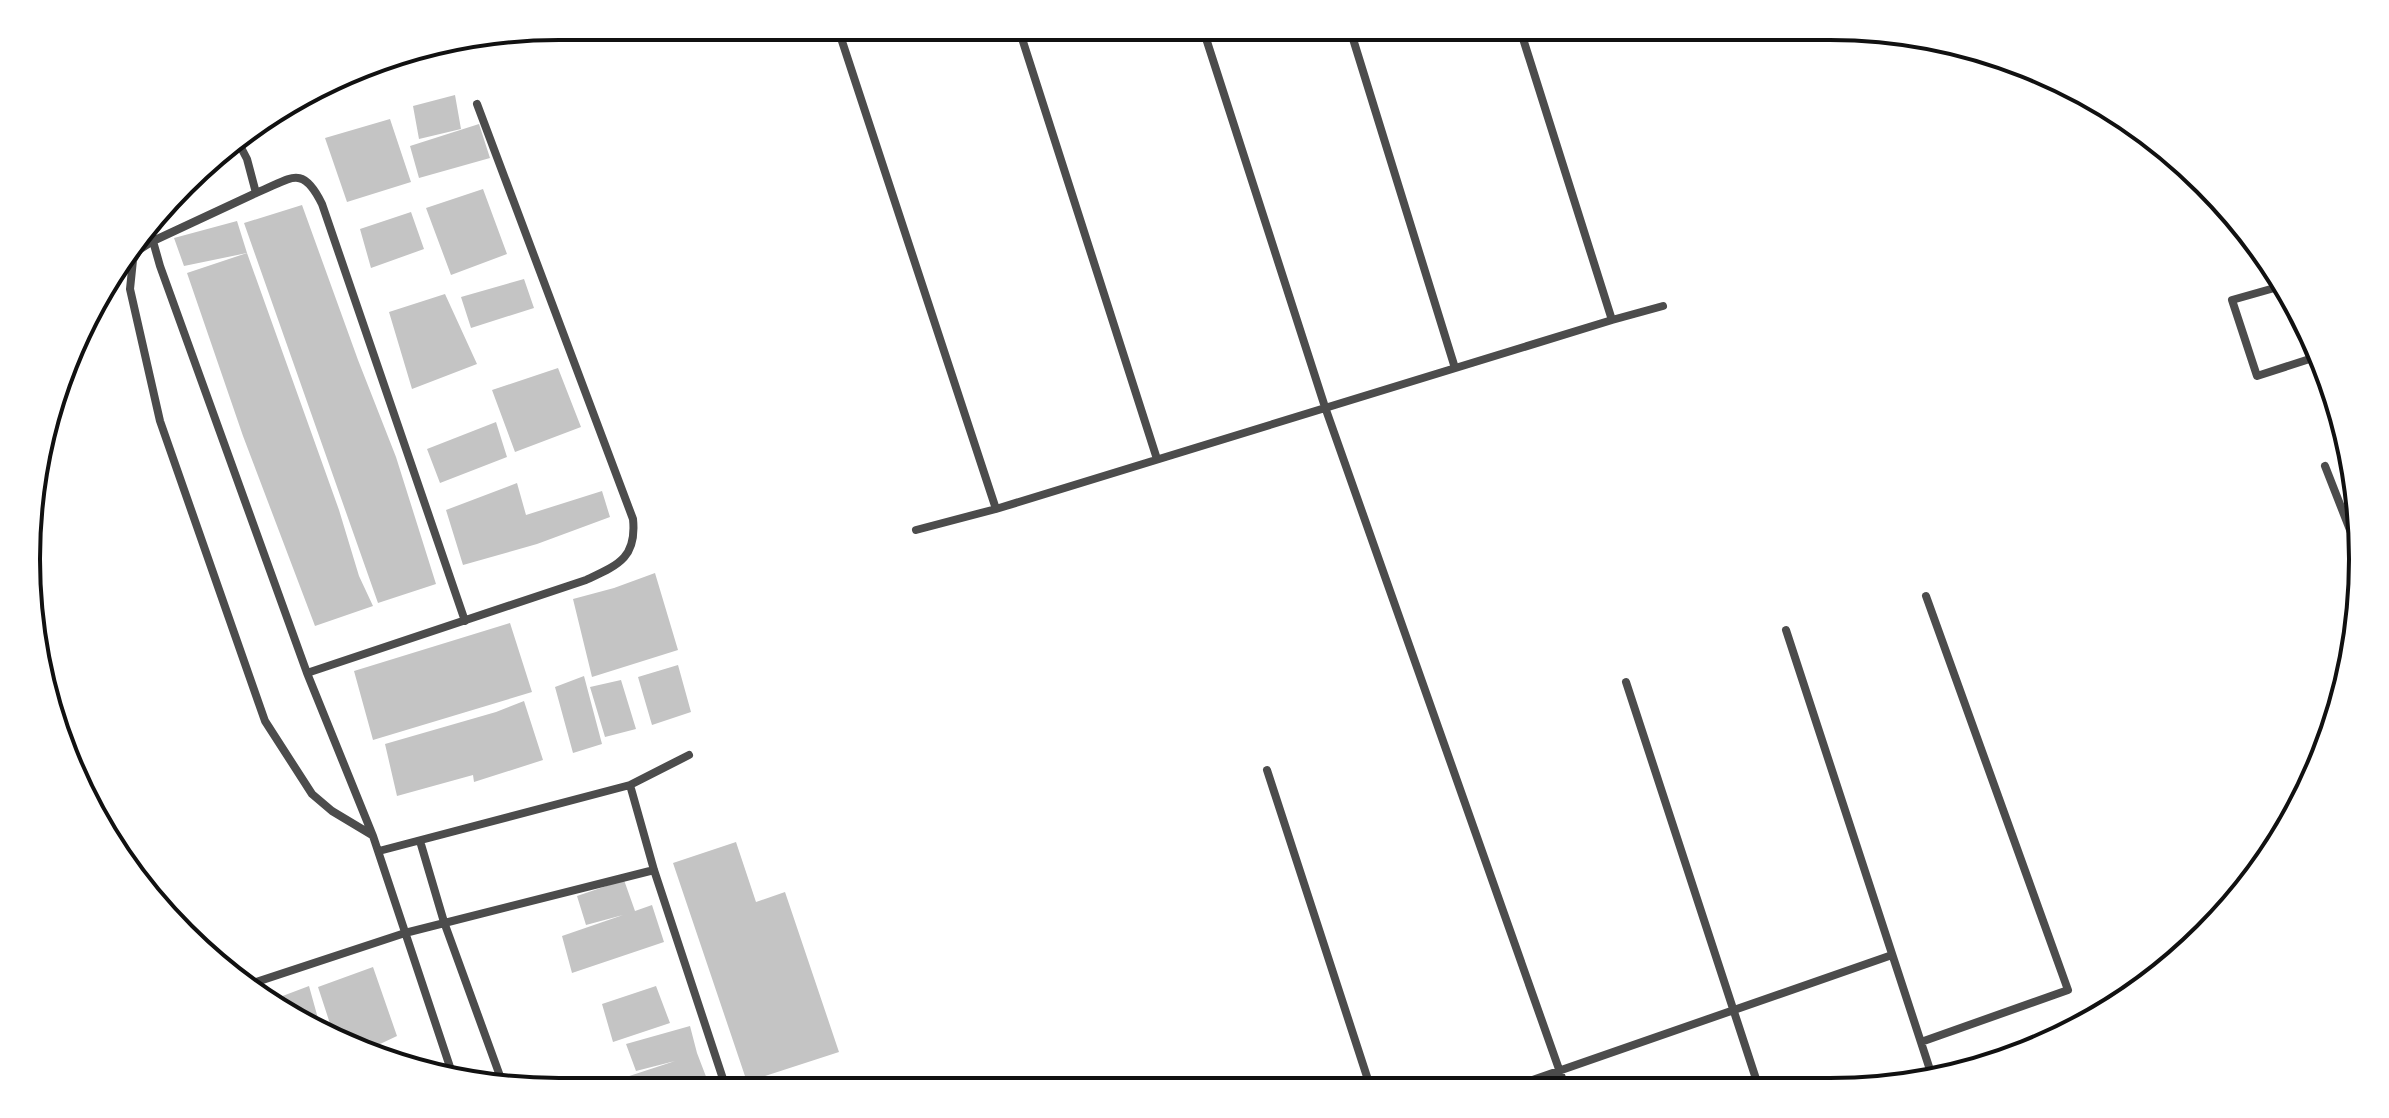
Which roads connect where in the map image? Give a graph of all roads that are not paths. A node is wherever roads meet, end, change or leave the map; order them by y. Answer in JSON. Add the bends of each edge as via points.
{"nodes":[{"id":1,"x":842,"y":40,"type":"edge"},
{"id":2,"x":1022,"y":40,"type":"edge"},
{"id":3,"x":1207,"y":40,"type":"edge"},
{"id":4,"x":1353,"y":40,"type":"edge"},
{"id":5,"x":1523,"y":40,"type":"edge"},
{"id":6,"x":477,"y":104,"type":"dead end"},
{"id":7,"x":241,"y":148,"type":"edge"},
{"id":8,"x":256,"y":193,"type":"junction"},
{"id":9,"x":152,"y":237,"type":"edge"},
{"id":10,"x":153,"y":241,"type":"junction"},
{"id":11,"x":145,"y":246,"type":"edge"},
{"id":12,"x":133,"y":263,"type":"edge"},
{"id":13,"x":2272,"y":289,"type":"edge"},
{"id":14,"x":1663,"y":306,"type":"dead end"},
{"id":15,"x":1612,"y":320,"type":"junction"},
{"id":16,"x":2309,"y":359,"type":"edge"},
{"id":17,"x":1455,"y":368,"type":"junction"},
{"id":18,"x":1325,"y":407,"type":"junction"},
{"id":19,"x":1157,"y":459,"type":"junction"},
{"id":20,"x":2325,"y":466,"type":"dead end"},
{"id":21,"x":996,"y":509,"type":"junction"},
{"id":22,"x":2348,"y":525,"type":"edge"},
{"id":23,"x":916,"y":530,"type":"dead end"},
{"id":24,"x":1926,"y":596,"type":"dead end"},
{"id":25,"x":465,"y":621,"type":"junction"},
{"id":26,"x":1786,"y":630,"type":"dead end"},
{"id":27,"x":307,"y":673,"type":"junction"},
{"id":28,"x":1626,"y":682,"type":"dead end"},
{"id":29,"x":689,"y":755,"type":"dead end"},
{"id":30,"x":1267,"y":770,"type":"dead end"},
{"id":31,"x":630,"y":785,"type":"junction"},
{"id":32,"x":373,"y":836,"type":"junction"},
{"id":33,"x":420,"y":841,"type":"junction"},
{"id":34,"x":379,"y":851,"type":"junction"},
{"id":35,"x":654,"y":870,"type":"junction"},
{"id":36,"x":444,"y":922,"type":"junction"},
{"id":37,"x":405,"y":933,"type":"junction"},
{"id":38,"x":1892,"y":955,"type":"junction"},
{"id":39,"x":258,"y":981,"type":"edge"},
{"id":40,"x":1734,"y":1011,"type":"junction"},
{"id":41,"x":1921,"y":1042,"type":"junction"},
{"id":42,"x":450,"y":1066,"type":"edge"},
{"id":43,"x":1930,"y":1068,"type":"edge"},
{"id":44,"x":1559,"y":1071,"type":"junction"},
{"id":45,"x":500,"y":1075,"type":"edge"},
{"id":46,"x":723,"y":1078,"type":"edge"},
{"id":47,"x":1367,"y":1078,"type":"edge"},
{"id":48,"x":1539,"y":1078,"type":"edge"},
{"id":49,"x":1562,"y":1078,"type":"edge"},
{"id":50,"x":1756,"y":1078,"type":"edge"}],
"edges":[{"from":1,"to":21,"type":"street"},
{"from":2,"to":19,"type":"street"},
{"from":3,"to":18,"type":"street"},
{"from":4,"to":17,"type":"street"},
{"from":5,"to":15,"type":"street"},
{"from":6,"to":25,"type":"street","via":[[635,535],[630,553],[610,569]]},
{"from":7,"to":8,"type":"street"},
{"from":8,"to":10,"type":"street"},
{"from":8,"to":25,"type":"street","via":[[298,177],[313,186]]},
{"from":9,"to":10,"type":"street"},
{"from":10,"to":11,"type":"street"},
{"from":10,"to":27,"type":"street"},
{"from":12,"to":32,"type":"street","via":[[130,289],[160,421],[265,721],[312,794]]},
{"from":13,"to":16,"type":"street","via":[[2232,300],[2257,376]]},
{"from":14,"to":15,"type":"street"},
{"from":15,"to":17,"type":"street"},
{"from":17,"to":18,"type":"street"},
{"from":18,"to":19,"type":"street"},
{"from":18,"to":44,"type":"street"},
{"from":19,"to":21,"type":"street"},
{"from":20,"to":22,"type":"street"},
{"from":21,"to":23,"type":"street"},
{"from":24,"to":41,"type":"street","via":[[2068,990]]},
{"from":25,"to":27,"type":"street"},
{"from":26,"to":38,"type":"street"},
{"from":27,"to":32,"type":"street"},
{"from":28,"to":40,"type":"street"},
{"from":29,"to":31,"type":"street"},
{"from":30,"to":47,"type":"street"},
{"from":31,"to":33,"type":"street"},
{"from":31,"to":35,"type":"street"},
{"from":32,"to":34,"type":"street"},
{"from":33,"to":34,"type":"street"},
{"from":33,"to":36,"type":"street"},
{"from":34,"to":37,"type":"street"},
{"from":35,"to":36,"type":"street"},
{"from":35,"to":46,"type":"street"},
{"from":36,"to":37,"type":"street"},
{"from":36,"to":45,"type":"street"},
{"from":37,"to":39,"type":"street"},
{"from":37,"to":42,"type":"street"},
{"from":38,"to":40,"type":"street"},
{"from":38,"to":41,"type":"street"},
{"from":40,"to":44,"type":"street"},
{"from":40,"to":50,"type":"street"},
{"from":41,"to":43,"type":"street"},
{"from":44,"to":48,"type":"street"},
{"from":44,"to":49,"type":"street"}]}
